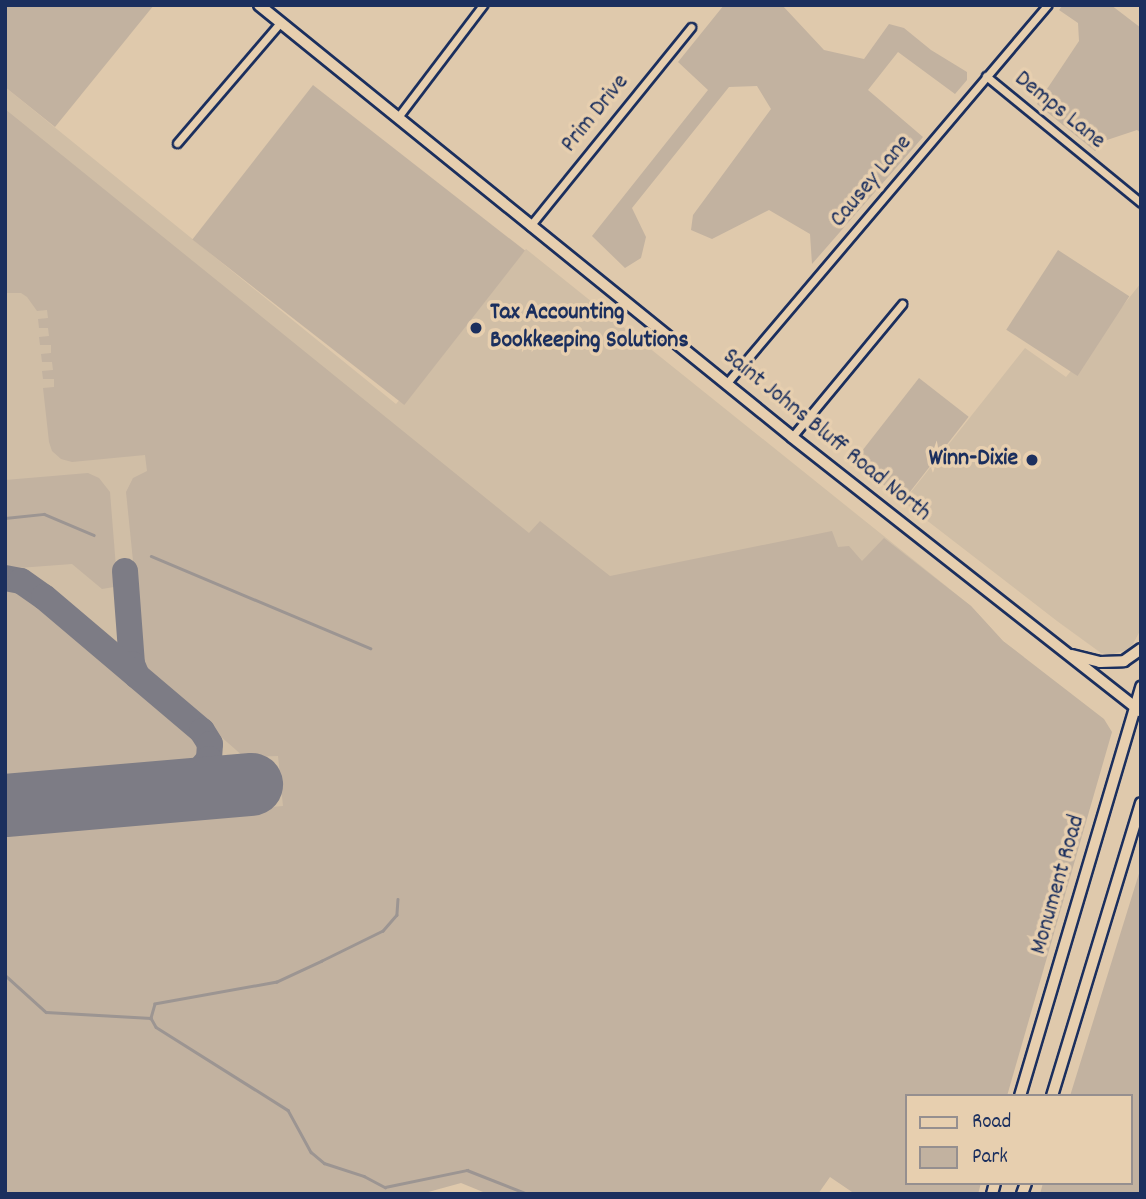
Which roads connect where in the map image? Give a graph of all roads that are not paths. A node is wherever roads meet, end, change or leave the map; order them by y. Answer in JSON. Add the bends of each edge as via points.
{"nodes":[{"id":1,"x":259,"y":5,"type":"edge"},
{"id":2,"x":483,"y":5,"type":"edge"},
{"id":3,"x":1047,"y":5,"type":"edge"},
{"id":4,"x":280,"y":23,"type":"junction"},
{"id":5,"x":691,"y":27,"type":"dead end"},
{"id":6,"x":986,"y":76,"type":"junction"},
{"id":7,"x":398,"y":117,"type":"junction"},
{"id":8,"x":177,"y":143,"type":"dead end"},
{"id":9,"x":1141,"y":203,"type":"edge"},
{"id":10,"x":530,"y":226,"type":"junction"},
{"id":11,"x":902,"y":304,"type":"dead end"},
{"id":12,"x":726,"y":384,"type":"junction"},
{"id":13,"x":792,"y":437,"type":"junction"},
{"id":14,"x":1141,"y":649,"type":"edge"},
{"id":15,"x":1067,"y":654,"type":"junction"},
{"id":16,"x":1141,"y":687,"type":"edge"},
{"id":17,"x":1138,"y":709,"type":"edge"},
{"id":18,"x":1141,"y":803,"type":"edge"},
{"id":19,"x":1021,"y":1094,"type":"edge"},
{"id":20,"x":1053,"y":1094,"type":"edge"}],
"edges":[{"from":1,"to":4,"type":"main road","name":"Saint Johns Bluff Road North"},
{"from":2,"to":7,"type":"street"},
{"from":3,"to":6,"type":"street","name":"Causey Lane"},
{"from":4,"to":7,"type":"main road","name":"Saint Johns Bluff Road North"},
{"from":4,"to":8,"type":"street"},
{"from":5,"to":10,"type":"street","name":"Prim Drive"},
{"from":6,"to":9,"type":"street","name":"Demps Lane"},
{"from":6,"to":12,"type":"street","name":"Causey Lane"},
{"from":7,"to":10,"type":"main road","name":"Saint Johns Bluff Road North"},
{"from":10,"to":12,"type":"main road","name":"Saint Johns Bluff Road North"},
{"from":11,"to":13,"type":"street"},
{"from":12,"to":13,"type":"main road","name":"Saint Johns Bluff Road North"},
{"from":13,"to":15,"type":"main road","name":"Saint Johns Bluff Road North"},
{"from":14,"to":15,"type":"main road","via":[[1124,661],[1100,662]]},
{"from":15,"to":17,"type":"main road","name":"Saint Johns Bluff Road North"},
{"from":16,"to":17,"type":"main road","name":"Monument Road"},
{"from":17,"to":19,"type":"main road","name":"Monument Road"},
{"from":18,"to":20,"type":"main road"}]}
